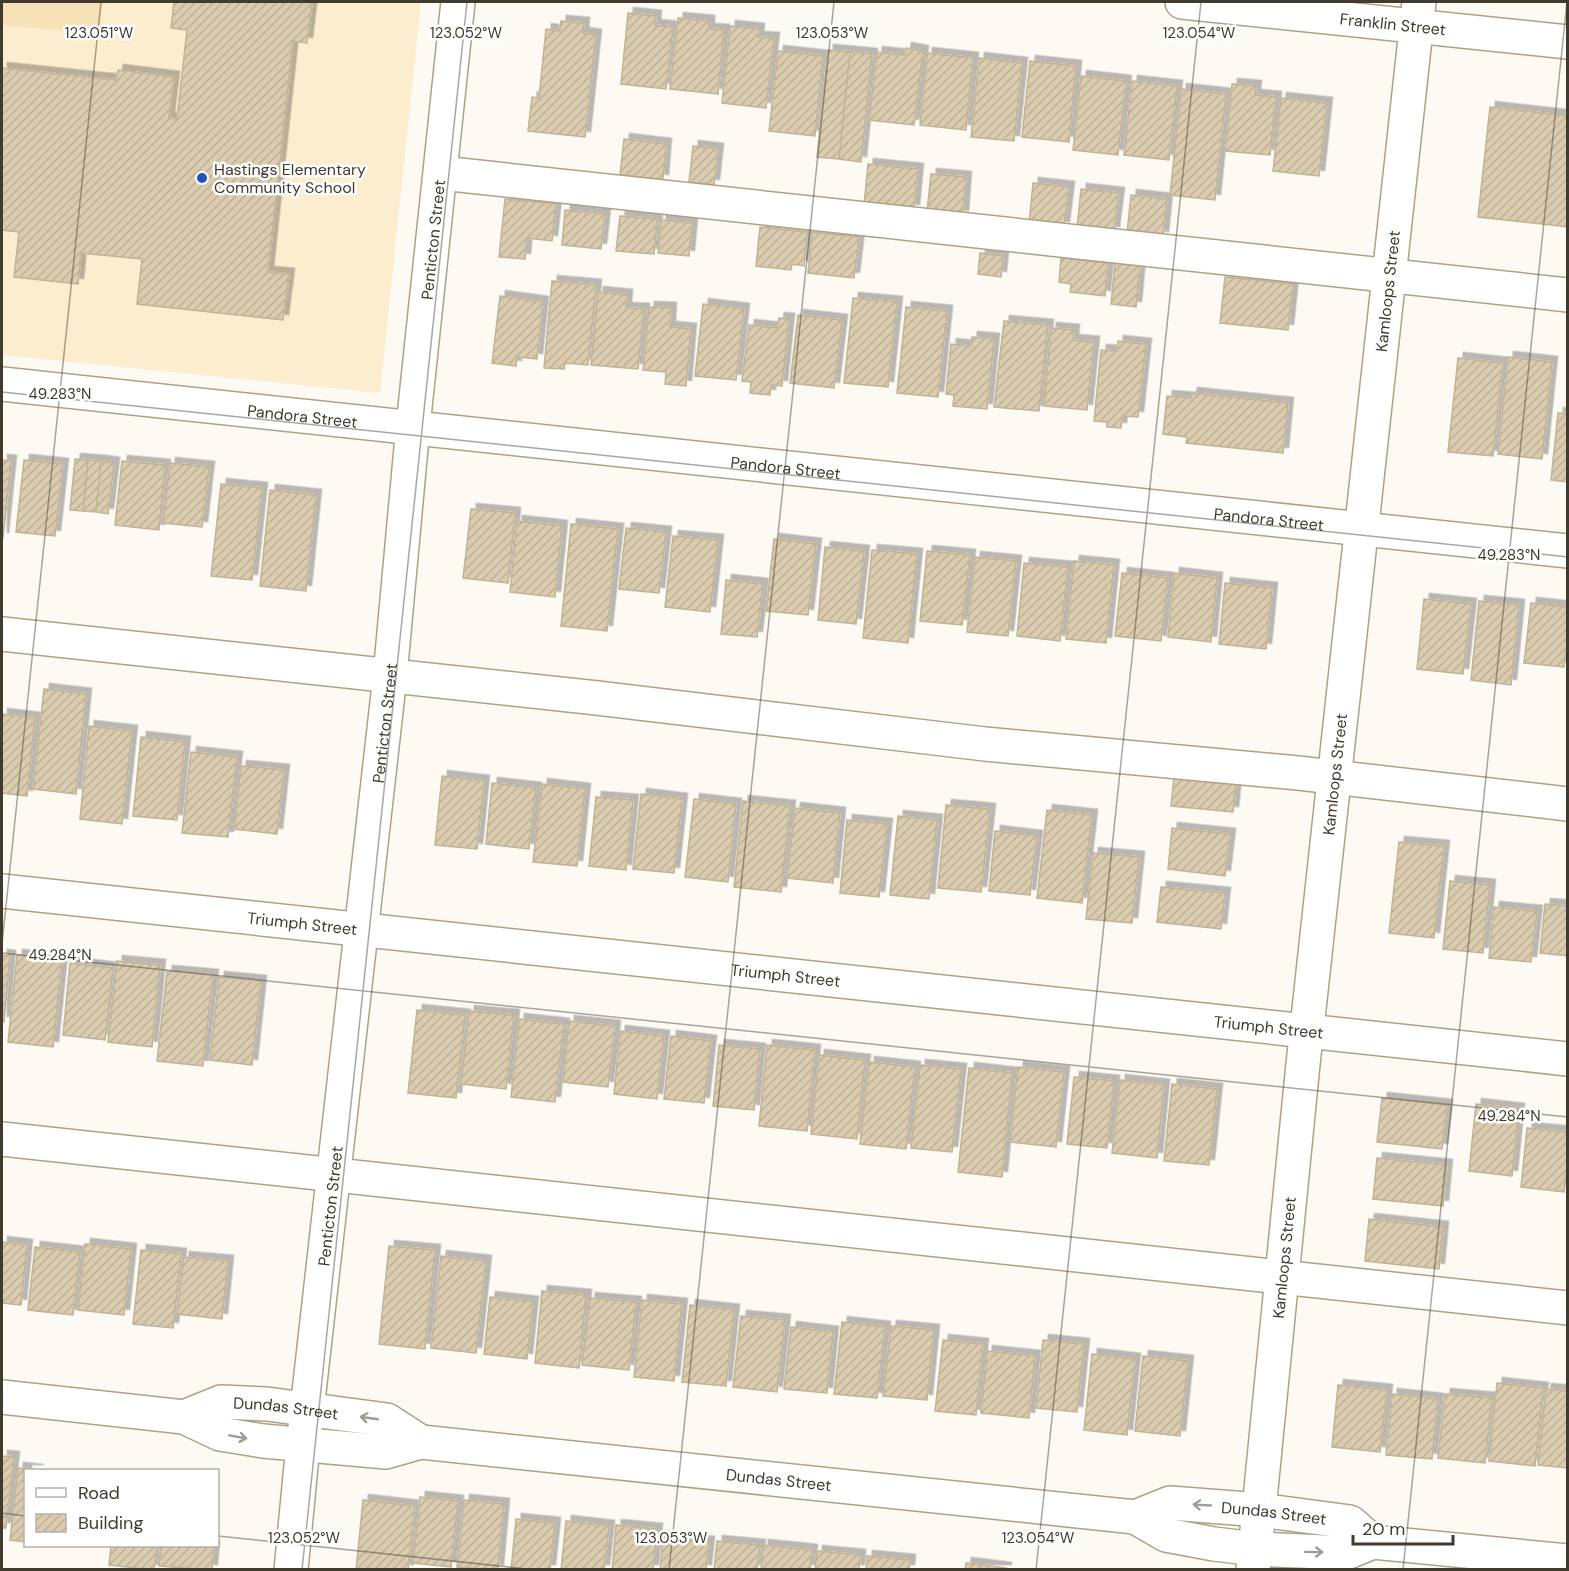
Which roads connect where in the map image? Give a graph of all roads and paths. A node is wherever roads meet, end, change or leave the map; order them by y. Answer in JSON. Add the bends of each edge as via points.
{"nodes":[{"id":1,"x":458,"y":2,"type":"edge"},
{"id":2,"x":1182,"y":2,"type":"edge"},
{"id":3,"x":1418,"y":14,"type":"edge"},
{"id":4,"x":1568,"y":42,"type":"edge"},
{"id":5,"x":441,"y":173,"type":"junction"},
{"id":6,"x":1389,"y":276,"type":"junction"},
{"id":7,"x":1568,"y":295,"type":"edge"},
{"id":8,"x":2,"y":384,"type":"edge"},
{"id":9,"x":413,"y":426,"type":"junction"},
{"id":10,"x":1363,"y":528,"type":"junction"},
{"id":11,"x":1568,"y":551,"type":"edge"},
{"id":12,"x":2,"y":634,"type":"edge"},
{"id":13,"x":390,"y":676,"type":"junction"},
{"id":14,"x":1335,"y":777,"type":"junction"},
{"id":15,"x":1568,"y":804,"type":"edge"},
{"id":16,"x":2,"y":891,"type":"edge"},
{"id":17,"x":362,"y":930,"type":"junction"},
{"id":18,"x":1307,"y":1031,"type":"junction"},
{"id":19,"x":1568,"y":1059,"type":"edge"},
{"id":20,"x":2,"y":1139,"type":"edge"},
{"id":21,"x":334,"y":1175,"type":"junction"},
{"id":22,"x":1281,"y":1277,"type":"junction"},
{"id":23,"x":1568,"y":1308,"type":"edge"},
{"id":24,"x":2,"y":1397,"type":"edge"},
{"id":25,"x":308,"y":1409,"type":"junction"},
{"id":26,"x":184,"y":1417,"type":"junction"},
{"id":27,"x":421,"y":1442,"type":"junction"},
{"id":28,"x":303,"y":1445,"type":"junction"},
{"id":29,"x":1260,"y":1510,"type":"junction"},
{"id":30,"x":1135,"y":1517,"type":"junction"},
{"id":31,"x":1373,"y":1542,"type":"junction"},
{"id":32,"x":1254,"y":1559,"type":"edge"},
{"id":33,"x":1568,"y":1561,"type":"edge"},
{"id":34,"x":291,"y":1569,"type":"edge"}],
"edges":[{"from":1,"to":5,"type":"street","name":"Penticton Street"},
{"from":2,"to":3,"type":"street","name":"Franklin Street"},
{"from":3,"to":4,"type":"street","name":"Franklin Street"},
{"from":3,"to":6,"type":"street","name":"Kamloops Street"},
{"from":5,"to":6,"type":"street"},
{"from":5,"to":9,"type":"street","name":"Penticton Street"},
{"from":6,"to":7,"type":"street"},
{"from":6,"to":10,"type":"street","name":"Kamloops Street"},
{"from":8,"to":9,"type":"street","name":"Pandora Street"},
{"from":9,"to":10,"type":"street","name":"Pandora Street"},
{"from":9,"to":13,"type":"street","name":"Penticton Street"},
{"from":10,"to":11,"type":"street","name":"Pandora Street"},
{"from":10,"to":14,"type":"street","name":"Kamloops Street"},
{"from":12,"to":13,"type":"street"},
{"from":13,"to":14,"type":"street","via":[[985,744]]},
{"from":13,"to":17,"type":"street","name":"Penticton Street"},
{"from":14,"to":15,"type":"street"},
{"from":14,"to":18,"type":"street","name":"Kamloops Street"},
{"from":16,"to":17,"type":"street","name":"Triumph Street"},
{"from":17,"to":18,"type":"street","name":"Triumph Street"},
{"from":17,"to":21,"type":"street","name":"Penticton Street"},
{"from":18,"to":19,"type":"street","name":"Triumph Street"},
{"from":18,"to":22,"type":"street","name":"Kamloops Street"},
{"from":20,"to":21,"type":"street"},
{"from":21,"to":22,"type":"street"},
{"from":21,"to":25,"type":"street","name":"Penticton Street"},
{"from":22,"to":23,"type":"street"},
{"from":22,"to":29,"type":"street","name":"Kamloops Street"},
{"from":24,"to":26,"type":"street","name":"Dundas Street"},
{"from":25,"to":26,"type":"street","name":"Dundas Street","via":[[221,1402]]},
{"from":27,"to":25,"type":"street","name":"Dundas Street","one_way":true,"via":[[387,1420]]},
{"from":25,"to":28,"type":"street","name":"Penticton Street"},
{"from":26,"to":28,"type":"street","name":"Dundas Street","one_way":true,"via":[[220,1434]]},
{"from":27,"to":28,"type":"street","name":"Dundas Street","via":[[386,1452]]},
{"from":27,"to":30,"type":"street","name":"Dundas Street"},
{"from":28,"to":34,"type":"street","name":"Penticton Street"},
{"from":29,"to":30,"type":"street","name":"Dundas Street","one_way":true,"via":[[1170,1503]]},
{"from":29,"to":31,"type":"street","name":"Dundas Street","via":[[1350,1522]]},
{"from":29,"to":32,"type":"street","name":"Kamloops Street"},
{"from":30,"to":32,"type":"street","name":"Dundas Street","via":[[1166,1535],[1214,1544]]},
{"from":32,"to":31,"type":"street","name":"Dundas Street","one_way":true,"via":[[1346,1553]]},
{"from":31,"to":33,"type":"street","name":"Dundas Street"}]}
